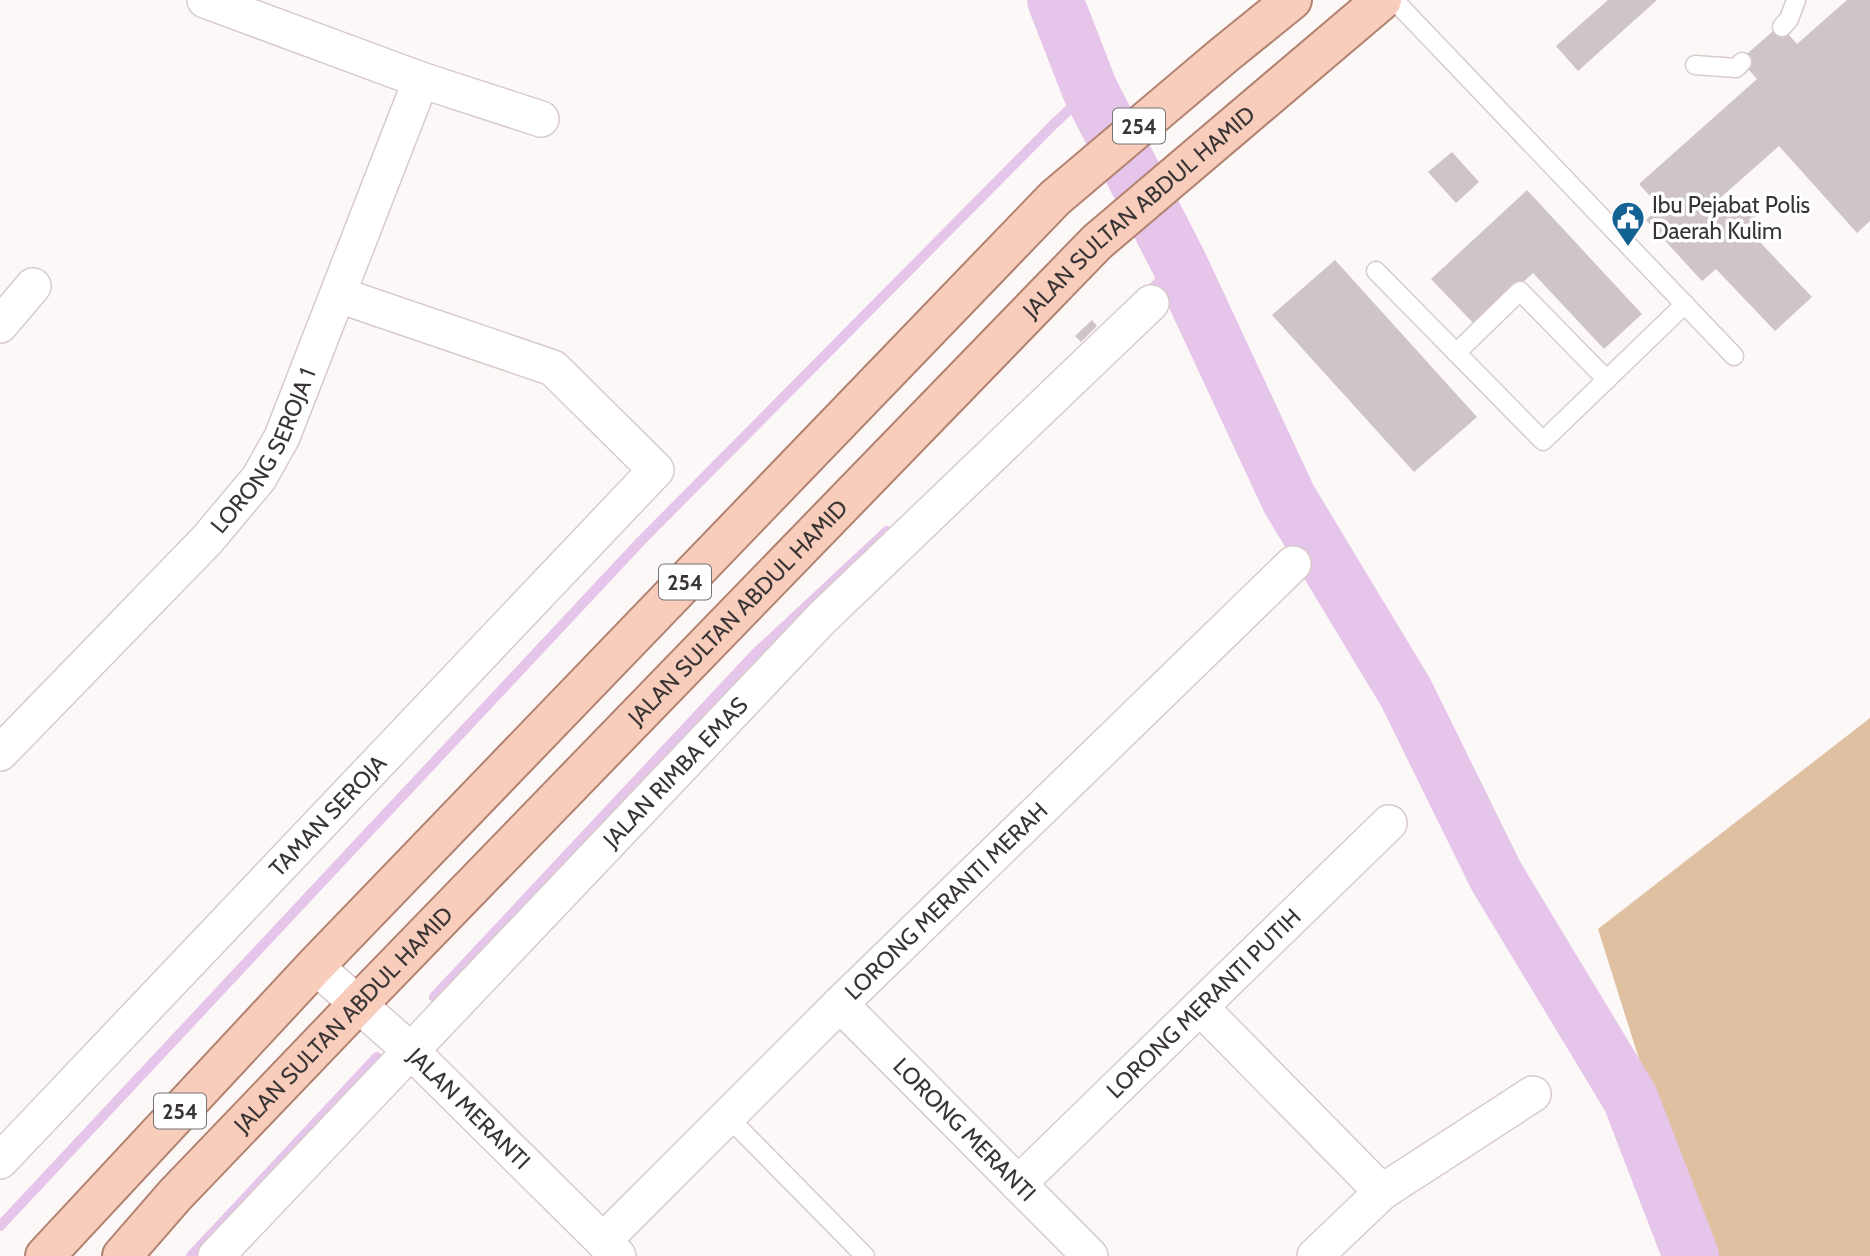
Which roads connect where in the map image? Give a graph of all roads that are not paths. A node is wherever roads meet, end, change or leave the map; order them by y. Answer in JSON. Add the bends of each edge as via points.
{"nodes":[{"id":1,"x":205,"y":0,"type":"edge"},
{"id":2,"x":1292,"y":0,"type":"edge"},
{"id":3,"x":1382,"y":0,"type":"edge"},
{"id":4,"x":1394,"y":0,"type":"edge"},
{"id":5,"x":1796,"y":0,"type":"edge"},
{"id":6,"x":1782,"y":27,"type":"dead end"},
{"id":7,"x":1742,"y":62,"type":"dead end"},
{"id":8,"x":1695,"y":65,"type":"dead end"},
{"id":9,"x":421,"y":80,"type":"junction"},
{"id":10,"x":541,"y":119,"type":"dead end"},
{"id":11,"x":1376,"y":271,"type":"dead end"},
{"id":12,"x":33,"y":286,"type":"dead end"},
{"id":13,"x":339,"y":295,"type":"junction"},
{"id":14,"x":1151,"y":303,"type":"dead end"},
{"id":15,"x":1685,"y":304,"type":"junction"},
{"id":16,"x":0,"y":325,"type":"edge"},
{"id":17,"x":1456,"y":353,"type":"junction"},
{"id":18,"x":1734,"y":356,"type":"dead end"},
{"id":19,"x":1607,"y":380,"type":"junction"},
{"id":20,"x":1293,"y":564,"type":"dead end"},
{"id":21,"x":0,"y":754,"type":"edge"},
{"id":22,"x":1389,"y":823,"type":"dead end"},
{"id":23,"x":316,"y":966,"type":"junction"},
{"id":24,"x":359,"y":1003,"type":"junction"},
{"id":25,"x":840,"y":1004,"type":"junction"},
{"id":26,"x":1200,"y":1007,"type":"junction"},
{"id":27,"x":411,"y":1051,"type":"junction"},
{"id":28,"x":1533,"y":1094,"type":"dead end"},
{"id":29,"x":728,"y":1117,"type":"junction"},
{"id":30,"x":0,"y":1161,"type":"edge"},
{"id":31,"x":1018,"y":1184,"type":"junction"},
{"id":32,"x":1382,"y":1192,"type":"junction"},
{"id":33,"x":610,"y":1249,"type":"edge"},
{"id":34,"x":45,"y":1256,"type":"edge"},
{"id":35,"x":122,"y":1256,"type":"edge"},
{"id":36,"x":216,"y":1256,"type":"edge"},
{"id":37,"x":865,"y":1256,"type":"edge"},
{"id":38,"x":1090,"y":1256,"type":"edge"},
{"id":39,"x":1315,"y":1256,"type":"edge"}],
"edges":[{"from":1,"to":9,"type":"street"},
{"from":2,"to":23,"type":"main road","number":"254","via":[[1055,198]]},
{"from":3,"to":24,"type":"main road","name":"JALAN SULTAN ABDUL HAMID","number":"254","via":[[1097,242]]},
{"from":4,"to":15,"type":"lane"},
{"from":5,"to":6,"type":"lane"},
{"from":7,"to":8,"type":"lane","via":[[1736,68]]},
{"from":9,"to":10,"type":"street"},
{"from":9,"to":13,"type":"street","name":"LORONG SEROJA 1"},
{"from":11,"to":17,"type":"lane"},
{"from":12,"to":16,"type":"street"},
{"from":13,"to":21,"type":"street","name":"LORONG SEROJA 1","via":[[282,437],[259,478],[207,540]]},
{"from":13,"to":30,"type":"street","name":"TAMAN SEROJA","via":[[553,368],[656,470]]},
{"from":14,"to":27,"type":"street","name":"JALAN RIMBA EMAS","via":[[822,618]]},
{"from":15,"to":18,"type":"lane"},
{"from":15,"to":19,"type":"lane"},
{"from":17,"to":19,"type":"lane","via":[[1520,291]]},
{"from":17,"to":19,"type":"lane","via":[[1543,442]]},
{"from":20,"to":25,"type":"street","name":"LORONG MERANTI MERAH"},
{"from":22,"to":26,"type":"street","name":"LORONG MERANTI PUTIH"},
{"from":23,"to":24,"type":"street","name":"JALAN MERANTI"},
{"from":23,"to":34,"type":"main road","number":"254"},
{"from":24,"to":27,"type":"street","name":"JALAN MERANTI"},
{"from":24,"to":35,"type":"main road","name":"JALAN SULTAN ABDUL HAMID","number":"254"},
{"from":25,"to":29,"type":"street","name":"LORONG MERANTI MERAH"},
{"from":25,"to":31,"type":"street","name":"LORONG MERANTI"},
{"from":26,"to":31,"type":"street","name":"LORONG MERANTI PUTIH"},
{"from":26,"to":32,"type":"street"},
{"from":27,"to":33,"type":"street","name":"JALAN MERANTI"},
{"from":27,"to":36,"type":"street","name":"JALAN RIMBA EMAS"},
{"from":28,"to":32,"type":"street"},
{"from":29,"to":33,"type":"street","name":"LORONG MERANTI MERAH"},
{"from":29,"to":37,"type":"lane"},
{"from":31,"to":38,"type":"street","name":"LORONG MERANTI"},
{"from":32,"to":39,"type":"street"}]}
